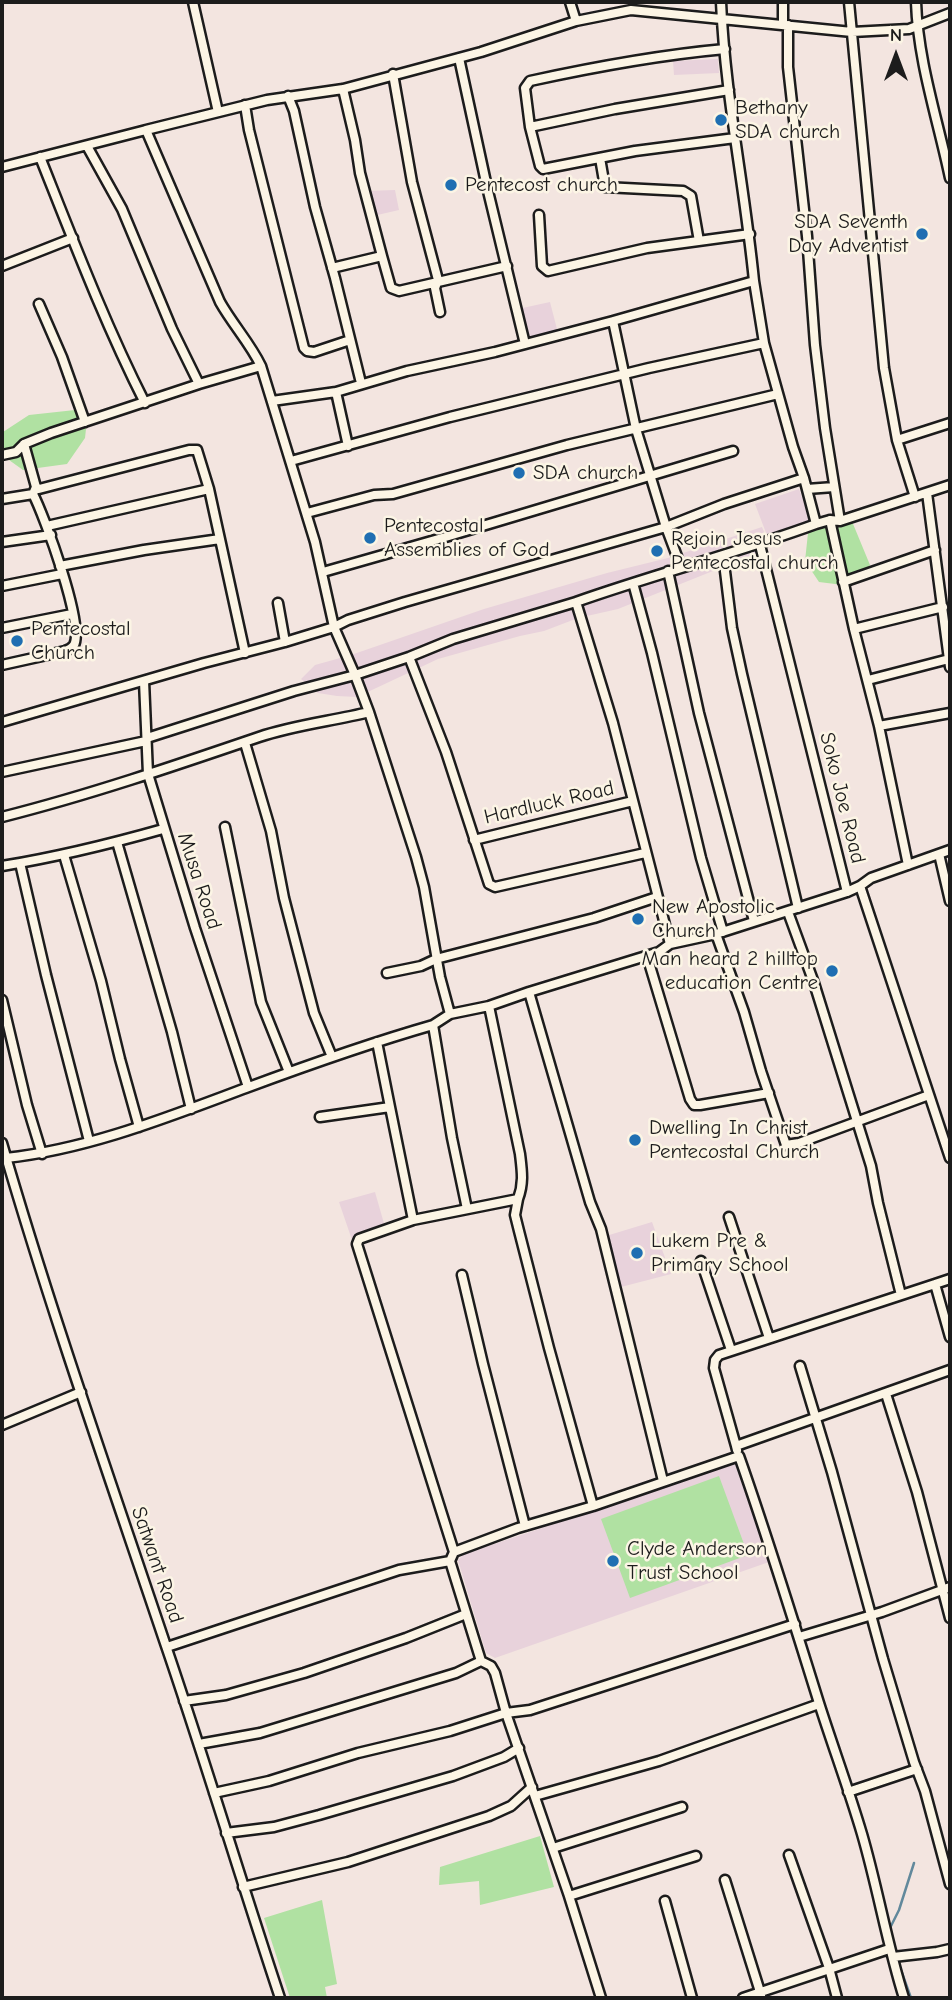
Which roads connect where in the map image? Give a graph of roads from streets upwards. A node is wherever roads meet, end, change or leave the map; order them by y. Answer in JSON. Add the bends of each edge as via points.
{"nodes":[{"id":1,"x":193,"y":2,"type":"edge"},
{"id":2,"x":570,"y":2,"type":"edge"},
{"id":3,"x":721,"y":2,"type":"edge"},
{"id":4,"x":783,"y":2,"type":"edge"},
{"id":5,"x":849,"y":2,"type":"edge"},
{"id":6,"x":916,"y":2,"type":"edge"},
{"id":7,"x":630,"y":6,"type":"edge"},
{"id":8,"x":653,"y":6,"type":"edge"},
{"id":9,"x":950,"y":13,"type":"edge"},
{"id":10,"x":722,"y":18,"type":"junction"},
{"id":11,"x":576,"y":21,"type":"junction"},
{"id":12,"x":785,"y":25,"type":"junction"},
{"id":13,"x":917,"y":26,"type":"junction"},
{"id":14,"x":852,"y":32,"type":"junction"},
{"id":15,"x":725,"y":49,"type":"junction"},
{"id":16,"x":459,"y":58,"type":"junction"},
{"id":17,"x":393,"y":74,"type":"junction"},
{"id":18,"x":343,"y":89,"type":"junction"},
{"id":19,"x":729,"y":90,"type":"junction"},
{"id":20,"x":288,"y":96,"type":"junction"},
{"id":21,"x":244,"y":105,"type":"junction"},
{"id":22,"x":218,"y":112,"type":"junction"},
{"id":23,"x":530,"y":127,"type":"junction"},
{"id":24,"x":146,"y":130,"type":"junction"},
{"id":25,"x":735,"y":138,"type":"junction"},
{"id":26,"x":87,"y":146,"type":"junction"},
{"id":27,"x":40,"y":158,"type":"junction"},
{"id":28,"x":600,"y":158,"type":"junction"},
{"id":29,"x":2,"y":167,"type":"edge"},
{"id":30,"x":950,"y":178,"type":"edge"},
{"id":31,"x":540,"y":215,"type":"dead end"},
{"id":32,"x":750,"y":234,"type":"junction"},
{"id":33,"x":73,"y":238,"type":"junction"},
{"id":34,"x":699,"y":241,"type":"junction"},
{"id":35,"x":382,"y":256,"type":"junction"},
{"id":36,"x":506,"y":265,"type":"junction"},
{"id":37,"x":2,"y":266,"type":"edge"},
{"id":38,"x":332,"y":268,"type":"junction"},
{"id":39,"x":438,"y":281,"type":"junction"},
{"id":40,"x":754,"y":281,"type":"junction"},
{"id":41,"x":39,"y":304,"type":"dead end"},
{"id":42,"x":440,"y":312,"type":"dead end"},
{"id":43,"x":613,"y":321,"type":"junction"},
{"id":44,"x":350,"y":340,"type":"junction"},
{"id":45,"x":764,"y":343,"type":"junction"},
{"id":46,"x":525,"y":344,"type":"junction"},
{"id":47,"x":261,"y":366,"type":"junction"},
{"id":48,"x":624,"y":375,"type":"junction"},
{"id":49,"x":361,"y":383,"type":"junction"},
{"id":50,"x":200,"y":384,"type":"junction"},
{"id":51,"x":336,"y":392,"type":"junction"},
{"id":52,"x":778,"y":394,"type":"junction"},
{"id":53,"x":272,"y":401,"type":"junction"},
{"id":54,"x":145,"y":403,"type":"junction"},
{"id":55,"x":85,"y":422,"type":"junction"},
{"id":56,"x":950,"y":423,"type":"edge"},
{"id":57,"x":636,"y":429,"type":"junction"},
{"id":58,"x":897,"y":440,"type":"junction"},
{"id":59,"x":24,"y":444,"type":"junction"},
{"id":60,"x":348,"y":446,"type":"junction"},
{"id":61,"x":733,"y":451,"type":"dead end"},
{"id":62,"x":2,"y":455,"type":"edge"},
{"id":63,"x":290,"y":461,"type":"junction"},
{"id":64,"x":650,"y":477,"type":"junction"},
{"id":65,"x":804,"y":478,"type":"junction"},
{"id":66,"x":950,"y":485,"type":"edge"},
{"id":67,"x":834,"y":487,"type":"junction"},
{"id":68,"x":209,"y":489,"type":"junction"},
{"id":69,"x":807,"y":489,"type":"junction"},
{"id":70,"x":35,"y":490,"type":"junction"},
{"id":71,"x":927,"y":493,"type":"junction"},
{"id":72,"x":915,"y":497,"type":"junction"},
{"id":73,"x":2,"y":499,"type":"edge"},
{"id":74,"x":307,"y":513,"type":"junction"},
{"id":75,"x":830,"y":520,"type":"junction"},
{"id":76,"x":840,"y":521,"type":"junction"},
{"id":77,"x":816,"y":524,"type":"junction"},
{"id":78,"x":666,"y":527,"type":"junction"},
{"id":79,"x":49,"y":531,"type":"junction"},
{"id":80,"x":220,"y":539,"type":"junction"},
{"id":81,"x":2,"y":542,"type":"edge"},
{"id":82,"x":760,"y":545,"type":"junction"},
{"id":83,"x":935,"y":550,"type":"junction"},
{"id":84,"x":723,"y":555,"type":"junction"},
{"id":85,"x":681,"y":567,"type":"junction"},
{"id":86,"x":61,"y":570,"type":"junction"},
{"id":87,"x":668,"y":570,"type":"junction"},
{"id":88,"x":323,"y":572,"type":"junction"},
{"id":89,"x":843,"y":582,"type":"junction"},
{"id":90,"x":633,"y":583,"type":"junction"},
{"id":91,"x":2,"y":586,"type":"edge"},
{"id":92,"x":576,"y":602,"type":"junction"},
{"id":93,"x":278,"y":603,"type":"dead end"},
{"id":94,"x":943,"y":607,"type":"junction"},
{"id":95,"x":72,"y":614,"type":"junction"},
{"id":96,"x":334,"y":627,"type":"junction"},
{"id":97,"x":2,"y":628,"type":"edge"},
{"id":98,"x":854,"y":629,"type":"junction"},
{"id":99,"x":285,"y":642,"type":"junction"},
{"id":100,"x":245,"y":653,"type":"junction"},
{"id":101,"x":408,"y":657,"type":"junction"},
{"id":102,"x":950,"y":663,"type":"edge"},
{"id":103,"x":2,"y":665,"type":"edge"},
{"id":104,"x":355,"y":675,"type":"junction"},
{"id":105,"x":868,"y":680,"type":"junction"},
{"id":106,"x":144,"y":681,"type":"junction"},
{"id":107,"x":369,"y":712,"type":"junction"},
{"id":108,"x":950,"y":713,"type":"edge"},
{"id":109,"x":2,"y":722,"type":"edge"},
{"id":110,"x":879,"y":726,"type":"junction"},
{"id":111,"x":147,"y":740,"type":"junction"},
{"id":112,"x":245,"y":743,"type":"junction"},
{"id":113,"x":2,"y":772,"type":"edge"},
{"id":114,"x":148,"y":774,"type":"junction"},
{"id":115,"x":633,"y":802,"type":"junction"},
{"id":116,"x":2,"y":817,"type":"edge"},
{"id":117,"x":225,"y":827,"type":"dead end"},
{"id":118,"x":163,"y":828,"type":"junction"},
{"id":119,"x":474,"y":839,"type":"junction"},
{"id":120,"x":117,"y":842,"type":"junction"},
{"id":121,"x":950,"y":850,"type":"edge"},
{"id":122,"x":645,"y":853,"type":"junction"},
{"id":123,"x":939,"y":854,"type":"junction"},
{"id":124,"x":64,"y":855,"type":"junction"},
{"id":125,"x":20,"y":863,"type":"junction"},
{"id":126,"x":908,"y":865,"type":"junction"},
{"id":127,"x":2,"y":866,"type":"edge"},
{"id":128,"x":860,"y":886,"type":"junction"},
{"id":129,"x":848,"y":892,"type":"junction"},
{"id":130,"x":657,"y":897,"type":"junction"},
{"id":131,"x":950,"y":901,"type":"edge"},
{"id":132,"x":798,"y":908,"type":"junction"},
{"id":133,"x":788,"y":912,"type":"junction"},
{"id":134,"x":754,"y":922,"type":"junction"},
{"id":135,"x":720,"y":933,"type":"junction"},
{"id":136,"x":670,"y":944,"type":"junction"},
{"id":137,"x":647,"y":956,"type":"junction"},
{"id":138,"x":436,"y":959,"type":"junction"},
{"id":139,"x":387,"y":973,"type":"dead end"},
{"id":140,"x":529,"y":992,"type":"junction"},
{"id":141,"x":2,"y":1000,"type":"edge"},
{"id":142,"x":489,"y":1006,"type":"junction"},
{"id":143,"x":450,"y":1014,"type":"junction"},
{"id":144,"x":433,"y":1025,"type":"junction"},
{"id":145,"x":377,"y":1042,"type":"junction"},
{"id":146,"x":332,"y":1057,"type":"junction"},
{"id":147,"x":289,"y":1072,"type":"junction"},
{"id":148,"x":248,"y":1087,"type":"junction"},
{"id":149,"x":769,"y":1093,"type":"junction"},
{"id":150,"x":929,"y":1095,"type":"junction"},
{"id":151,"x":390,"y":1107,"type":"junction"},
{"id":152,"x":191,"y":1109,"type":"junction"},
{"id":153,"x":320,"y":1117,"type":"dead end"},
{"id":154,"x":858,"y":1122,"type":"junction"},
{"id":155,"x":139,"y":1127,"type":"junction"},
{"id":156,"x":89,"y":1142,"type":"junction"},
{"id":157,"x":2,"y":1143,"type":"edge"},
{"id":158,"x":42,"y":1154,"type":"junction"},
{"id":159,"x":6,"y":1158,"type":"junction"},
{"id":160,"x":950,"y":1158,"type":"edge"},
{"id":161,"x":519,"y":1199,"type":"junction"},
{"id":162,"x":467,"y":1209,"type":"junction"},
{"id":163,"x":729,"y":1217,"type":"dead end"},
{"id":164,"x":413,"y":1220,"type":"junction"},
{"id":165,"x":701,"y":1261,"type":"dead end"},
{"id":166,"x":462,"y":1275,"type":"dead end"},
{"id":167,"x":950,"y":1279,"type":"edge"},
{"id":168,"x":936,"y":1284,"type":"junction"},
{"id":169,"x":901,"y":1295,"type":"junction"},
{"id":170,"x":769,"y":1338,"type":"junction"},
{"id":171,"x":950,"y":1338,"type":"edge"},
{"id":172,"x":731,"y":1350,"type":"junction"},
{"id":173,"x":800,"y":1367,"type":"dead end"},
{"id":174,"x":950,"y":1370,"type":"edge"},
{"id":175,"x":80,"y":1392,"type":"junction"},
{"id":176,"x":886,"y":1394,"type":"junction"},
{"id":177,"x":815,"y":1418,"type":"junction"},
{"id":178,"x":2,"y":1425,"type":"edge"},
{"id":179,"x":736,"y":1446,"type":"junction"},
{"id":180,"x":739,"y":1456,"type":"junction"},
{"id":181,"x":663,"y":1481,"type":"junction"},
{"id":182,"x":593,"y":1506,"type":"junction"},
{"id":183,"x":526,"y":1526,"type":"junction"},
{"id":184,"x":454,"y":1552,"type":"junction"},
{"id":185,"x":450,"y":1561,"type":"junction"},
{"id":186,"x":946,"y":1589,"type":"edge"},
{"id":187,"x":466,"y":1614,"type":"junction"},
{"id":188,"x":871,"y":1615,"type":"junction"},
{"id":189,"x":950,"y":1618,"type":"edge"},
{"id":190,"x":796,"y":1624,"type":"junction"},
{"id":191,"x":799,"y":1637,"type":"junction"},
{"id":192,"x":167,"y":1647,"type":"junction"},
{"id":193,"x":481,"y":1661,"type":"junction"},
{"id":194,"x":184,"y":1701,"type":"junction"},
{"id":195,"x":819,"y":1704,"type":"junction"},
{"id":196,"x":506,"y":1713,"type":"junction"},
{"id":197,"x":199,"y":1744,"type":"junction"},
{"id":198,"x":519,"y":1748,"type":"junction"},
{"id":199,"x":916,"y":1769,"type":"junction"},
{"id":200,"x":532,"y":1787,"type":"junction"},
{"id":201,"x":848,"y":1791,"type":"junction"},
{"id":202,"x":214,"y":1793,"type":"junction"},
{"id":203,"x":535,"y":1796,"type":"junction"},
{"id":204,"x":682,"y":1807,"type":"dead end"},
{"id":205,"x":226,"y":1833,"type":"junction"},
{"id":206,"x":553,"y":1847,"type":"junction"},
{"id":207,"x":789,"y":1854,"type":"dead end"},
{"id":208,"x":696,"y":1856,"type":"dead end"},
{"id":209,"x":725,"y":1880,"type":"dead end"},
{"id":210,"x":950,"y":1884,"type":"edge"},
{"id":211,"x":243,"y":1887,"type":"junction"},
{"id":212,"x":569,"y":1896,"type":"junction"},
{"id":213,"x":665,"y":1901,"type":"dead end"},
{"id":214,"x":950,"y":1949,"type":"edge"},
{"id":215,"x":891,"y":1953,"type":"junction"},
{"id":216,"x":829,"y":1968,"type":"junction"},
{"id":217,"x":761,"y":1996,"type":"edge"},
{"id":218,"x":280,"y":1998,"type":"edge"},
{"id":219,"x":601,"y":1998,"type":"edge"},
{"id":220,"x":692,"y":1998,"type":"edge"},
{"id":221,"x":743,"y":1998,"type":"edge"},
{"id":222,"x":837,"y":1998,"type":"edge"},
{"id":223,"x":904,"y":1998,"type":"edge"}],
"edges":[{"from":1,"to":22,"type":"street"},
{"from":2,"to":11,"type":"street"},
{"from":3,"to":10,"type":"street"},
{"from":4,"to":12,"type":"street"},
{"from":5,"to":14,"type":"street"},
{"from":6,"to":13,"type":"street"},
{"from":7,"to":8,"type":"street"},
{"from":7,"to":11,"type":"street"},
{"from":8,"to":10,"type":"street"},
{"from":9,"to":13,"type":"street"},
{"from":10,"to":12,"type":"street"},
{"from":10,"to":15,"type":"street"},
{"from":11,"to":16,"type":"street"},
{"from":12,"to":14,"type":"street"},
{"from":12,"to":67,"type":"street","via":[[815,345]]},
{"from":13,"to":14,"type":"street"},
{"from":13,"to":30,"type":"street"},
{"from":14,"to":58,"type":"street","via":[[884,368]]},
{"from":15,"to":19,"type":"street"},
{"from":15,"to":23,"type":"street","via":[[614,63],[530,81],[525,88]]},
{"from":16,"to":17,"type":"street"},
{"from":16,"to":36,"type":"street"},
{"from":17,"to":18,"type":"street"},
{"from":17,"to":39,"type":"street","via":[[412,182]]},
{"from":18,"to":20,"type":"street"},
{"from":18,"to":35,"type":"street"},
{"from":19,"to":23,"type":"street"},
{"from":19,"to":25,"type":"street"},
{"from":20,"to":21,"type":"street"},
{"from":20,"to":38,"type":"street"},
{"from":21,"to":22,"type":"street"},
{"from":21,"to":44,"type":"street","via":[[304,348],[314,352]]},
{"from":22,"to":24,"type":"street"},
{"from":23,"to":28,"type":"street","via":[[543,169]]},
{"from":24,"to":26,"type":"street"},
{"from":24,"to":47,"type":"street","via":[[220,302]]},
{"from":25,"to":28,"type":"street"},
{"from":25,"to":32,"type":"street"},
{"from":26,"to":27,"type":"street"},
{"from":26,"to":50,"type":"street","via":[[122,209]]},
{"from":27,"to":29,"type":"street"},
{"from":27,"to":33,"type":"street"},
{"from":28,"to":34,"type":"street","via":[[605,187],[683,191],[691,196]]},
{"from":31,"to":34,"type":"street","via":[[542,265],[548,271]]},
{"from":32,"to":34,"type":"street"},
{"from":32,"to":40,"type":"street"},
{"from":33,"to":37,"type":"street"},
{"from":33,"to":54,"type":"street"},
{"from":35,"to":38,"type":"street"},
{"from":35,"to":39,"type":"street","via":[[395,291]]},
{"from":36,"to":39,"type":"street"},
{"from":36,"to":46,"type":"street"},
{"from":38,"to":44,"type":"street"},
{"from":39,"to":42,"type":"street"},
{"from":40,"to":43,"type":"street"},
{"from":40,"to":45,"type":"street"},
{"from":41,"to":55,"type":"street"},
{"from":43,"to":46,"type":"street"},
{"from":43,"to":48,"type":"street"},
{"from":44,"to":49,"type":"street"},
{"from":45,"to":48,"type":"street"},
{"from":45,"to":52,"type":"street"},
{"from":46,"to":49,"type":"street"},
{"from":47,"to":50,"type":"street"},
{"from":47,"to":53,"type":"street"},
{"from":48,"to":57,"type":"street"},
{"from":48,"to":60,"type":"street"},
{"from":49,"to":51,"type":"street"},
{"from":50,"to":54,"type":"street"},
{"from":51,"to":53,"type":"street"},
{"from":51,"to":60,"type":"street"},
{"from":52,"to":57,"type":"street"},
{"from":52,"to":65,"type":"street"},
{"from":53,"to":63,"type":"street"},
{"from":54,"to":55,"type":"street"},
{"from":55,"to":59,"type":"street"},
{"from":56,"to":58,"type":"street"},
{"from":57,"to":64,"type":"street"},
{"from":57,"to":74,"type":"street"},
{"from":58,"to":72,"type":"street"},
{"from":59,"to":62,"type":"street","via":[[16,452]]},
{"from":59,"to":70,"type":"street"},
{"from":60,"to":63,"type":"street"},
{"from":61,"to":64,"type":"street"},
{"from":63,"to":74,"type":"street"},
{"from":64,"to":78,"type":"street"},
{"from":64,"to":88,"type":"street"},
{"from":65,"to":69,"type":"street"},
{"from":65,"to":78,"type":"street"},
{"from":66,"to":71,"type":"street"},
{"from":67,"to":69,"type":"street"},
{"from":67,"to":76,"type":"street"},
{"from":68,"to":70,"type":"street","via":[[194,449]]},
{"from":68,"to":79,"type":"street"},
{"from":68,"to":80,"type":"street"},
{"from":69,"to":77,"type":"street"},
{"from":70,"to":73,"type":"street"},
{"from":70,"to":79,"type":"street"},
{"from":71,"to":72,"type":"street"},
{"from":71,"to":83,"type":"street"},
{"from":72,"to":76,"type":"street"},
{"from":74,"to":88,"type":"street"},
{"from":75,"to":76,"type":"street"},
{"from":75,"to":77,"type":"street"},
{"from":75,"to":89,"type":"street"},
{"from":77,"to":82,"type":"street"},
{"from":78,"to":85,"type":"street"},
{"from":78,"to":96,"type":"street"},
{"from":79,"to":81,"type":"street"},
{"from":79,"to":86,"type":"street"},
{"from":80,"to":86,"type":"street","via":[[144,550]]},
{"from":80,"to":100,"type":"street"},
{"from":82,"to":84,"type":"street"},
{"from":82,"to":129,"type":"street","name":"Soko Joe Road"},
{"from":83,"to":89,"type":"street"},
{"from":83,"to":94,"type":"street"},
{"from":84,"to":85,"type":"street"},
{"from":84,"to":132,"type":"street","via":[[746,696]]},
{"from":85,"to":87,"type":"street"},
{"from":86,"to":91,"type":"street"},
{"from":86,"to":95,"type":"street"},
{"from":87,"to":90,"type":"street"},
{"from":87,"to":134,"type":"street","via":[[699,712]]},
{"from":88,"to":96,"type":"street"},
{"from":89,"to":98,"type":"street"},
{"from":90,"to":92,"type":"street"},
{"from":90,"to":135,"type":"street"},
{"from":92,"to":101,"type":"street"},
{"from":92,"to":115,"type":"street"},
{"from":93,"to":99,"type":"street"},
{"from":94,"to":98,"type":"street"},
{"from":94,"to":102,"type":"street"},
{"from":95,"to":97,"type":"street"},
{"from":95,"to":103,"type":"street","via":[[75,641],[70,649]]},
{"from":96,"to":99,"type":"street"},
{"from":96,"to":104,"type":"street"},
{"from":98,"to":105,"type":"street"},
{"from":99,"to":100,"type":"street"},
{"from":100,"to":106,"type":"street"},
{"from":101,"to":104,"type":"street"},
{"from":101,"to":119,"type":"street"},
{"from":102,"to":105,"type":"street"},
{"from":104,"to":107,"type":"street"},
{"from":104,"to":111,"type":"street"},
{"from":105,"to":110,"type":"street"},
{"from":106,"to":109,"type":"street"},
{"from":106,"to":111,"type":"street","name":"Musa Road"},
{"from":107,"to":112,"type":"street"},
{"from":107,"to":138,"type":"street","via":[[416,857]]},
{"from":108,"to":110,"type":"street"},
{"from":110,"to":126,"type":"street"},
{"from":111,"to":113,"type":"street"},
{"from":111,"to":114,"type":"street","name":"Musa Road"},
{"from":112,"to":114,"type":"street"},
{"from":112,"to":146,"type":"street","via":[[314,1013]]},
{"from":114,"to":116,"type":"street"},
{"from":114,"to":118,"type":"street","name":"Musa Road"},
{"from":115,"to":119,"type":"street","name":"Hardluck Road"},
{"from":115,"to":122,"type":"street"},
{"from":117,"to":147,"type":"street","via":[[261,1002]]},
{"from":118,"to":120,"type":"street"},
{"from":118,"to":148,"type":"street","name":"Musa Road"},
{"from":119,"to":122,"type":"street","via":[[489,884],[495,887]]},
{"from":120,"to":124,"type":"street"},
{"from":120,"to":152,"type":"street"},
{"from":121,"to":123,"type":"street"},
{"from":122,"to":130,"type":"street"},
{"from":123,"to":126,"type":"street"},
{"from":123,"to":131,"type":"street"},
{"from":124,"to":125,"type":"street"},
{"from":124,"to":155,"type":"street"},
{"from":125,"to":127,"type":"street"},
{"from":125,"to":156,"type":"street"},
{"from":126,"to":128,"type":"street"},
{"from":128,"to":129,"type":"street","name":"Soko Joe Road"},
{"from":128,"to":150,"type":"street","name":"Soko Joe Road"},
{"from":129,"to":132,"type":"street"},
{"from":130,"to":136,"type":"street"},
{"from":130,"to":138,"type":"street"},
{"from":132,"to":133,"type":"street"},
{"from":133,"to":134,"type":"street"},
{"from":133,"to":154,"type":"street"},
{"from":134,"to":135,"type":"street"},
{"from":135,"to":136,"type":"street"},
{"from":135,"to":149,"type":"street"},
{"from":136,"to":137,"type":"street"},
{"from":137,"to":140,"type":"street"},
{"from":137,"to":149,"type":"street","via":[[694,1105]]},
{"from":138,"to":139,"type":"street"},
{"from":138,"to":143,"type":"street"},
{"from":140,"to":142,"type":"street"},
{"from":140,"to":181,"type":"street","via":[[601,1229]]},
{"from":141,"to":158,"type":"street"},
{"from":142,"to":143,"type":"street"},
{"from":142,"to":161,"type":"street","via":[[520,1154],[523,1187]]},
{"from":143,"to":144,"type":"street"},
{"from":144,"to":145,"type":"street"},
{"from":144,"to":162,"type":"street"},
{"from":145,"to":146,"type":"street"},
{"from":145,"to":151,"type":"street"},
{"from":146,"to":147,"type":"street"},
{"from":147,"to":148,"type":"street"},
{"from":148,"to":152,"type":"street"},
{"from":149,"to":154,"type":"street","via":[[786,1144]]},
{"from":150,"to":154,"type":"street"},
{"from":150,"to":160,"type":"street","name":"Soko Joe Road"},
{"from":151,"to":153,"type":"street"},
{"from":151,"to":164,"type":"street"},
{"from":152,"to":155,"type":"street"},
{"from":154,"to":169,"type":"street"},
{"from":155,"to":156,"type":"street"},
{"from":156,"to":158,"type":"street"},
{"from":157,"to":159,"type":"street","name":"Satwant Road"},
{"from":158,"to":159,"type":"street"},
{"from":159,"to":175,"type":"street","name":"Satwant Road"},
{"from":161,"to":162,"type":"street"},
{"from":161,"to":182,"type":"street","via":[[519,1231]]},
{"from":162,"to":164,"type":"street"},
{"from":163,"to":170,"type":"street"},
{"from":164,"to":184,"type":"street","via":[[359,1239],[357,1244]]},
{"from":165,"to":172,"type":"street"},
{"from":166,"to":183,"type":"street"},
{"from":167,"to":168,"type":"street"},
{"from":168,"to":169,"type":"street"},
{"from":168,"to":171,"type":"street"},
{"from":169,"to":170,"type":"street"},
{"from":170,"to":172,"type":"street"},
{"from":172,"to":179,"type":"street","via":[[719,1355],[714,1368]]},
{"from":173,"to":177,"type":"street"},
{"from":174,"to":176,"type":"street"},
{"from":175,"to":178,"type":"street"},
{"from":175,"to":192,"type":"street","name":"Satwant Road"},
{"from":176,"to":177,"type":"street"},
{"from":176,"to":186,"type":"street"},
{"from":177,"to":179,"type":"street"},
{"from":177,"to":188,"type":"street"},
{"from":179,"to":180,"type":"street"},
{"from":180,"to":181,"type":"street"},
{"from":180,"to":190,"type":"street"},
{"from":181,"to":182,"type":"street"},
{"from":182,"to":183,"type":"street"},
{"from":183,"to":184,"type":"street"},
{"from":184,"to":185,"type":"street"},
{"from":185,"to":187,"type":"street"},
{"from":185,"to":192,"type":"street","via":[[399,1570]]},
{"from":186,"to":188,"type":"street"},
{"from":186,"to":189,"type":"street"},
{"from":187,"to":193,"type":"street"},
{"from":187,"to":194,"type":"street","via":[[304,1673],[226,1695]]},
{"from":188,"to":191,"type":"street"},
{"from":188,"to":199,"type":"street"},
{"from":190,"to":191,"type":"street"},
{"from":190,"to":196,"type":"street","via":[[530,1710]]},
{"from":191,"to":195,"type":"street"},
{"from":192,"to":194,"type":"street","name":"Satwant Road"},
{"from":193,"to":196,"type":"street","via":[[495,1673]]},
{"from":193,"to":197,"type":"street","via":[[456,1673],[260,1733]]},
{"from":194,"to":197,"type":"street","name":"Satwant Road"},
{"from":195,"to":201,"type":"street"},
{"from":195,"to":203,"type":"street","via":[[659,1761]]},
{"from":196,"to":198,"type":"street"},
{"from":196,"to":202,"type":"street"},
{"from":197,"to":202,"type":"street","name":"Satwant Road"},
{"from":198,"to":200,"type":"street"},
{"from":198,"to":205,"type":"street","via":[[453,1776],[319,1815]]},
{"from":199,"to":201,"type":"street"},
{"from":199,"to":210,"type":"street"},
{"from":200,"to":203,"type":"street"},
{"from":200,"to":211,"type":"street","via":[[511,1806],[489,1816],[348,1862]]},
{"from":201,"to":215,"type":"street"},
{"from":202,"to":205,"type":"street","name":"Satwant Road"},
{"from":203,"to":206,"type":"street"},
{"from":204,"to":206,"type":"street"},
{"from":205,"to":211,"type":"street","name":"Satwant Road"},
{"from":206,"to":212,"type":"street"},
{"from":207,"to":216,"type":"street"},
{"from":208,"to":212,"type":"street"},
{"from":209,"to":217,"type":"street"},
{"from":211,"to":218,"type":"street","name":"Satwant Road"},
{"from":212,"to":219,"type":"street"},
{"from":213,"to":220,"type":"street"},
{"from":214,"to":215,"type":"street"},
{"from":215,"to":216,"type":"street"},
{"from":215,"to":223,"type":"street"},
{"from":216,"to":217,"type":"street"},
{"from":216,"to":222,"type":"street"},
{"from":217,"to":221,"type":"street"}]}
